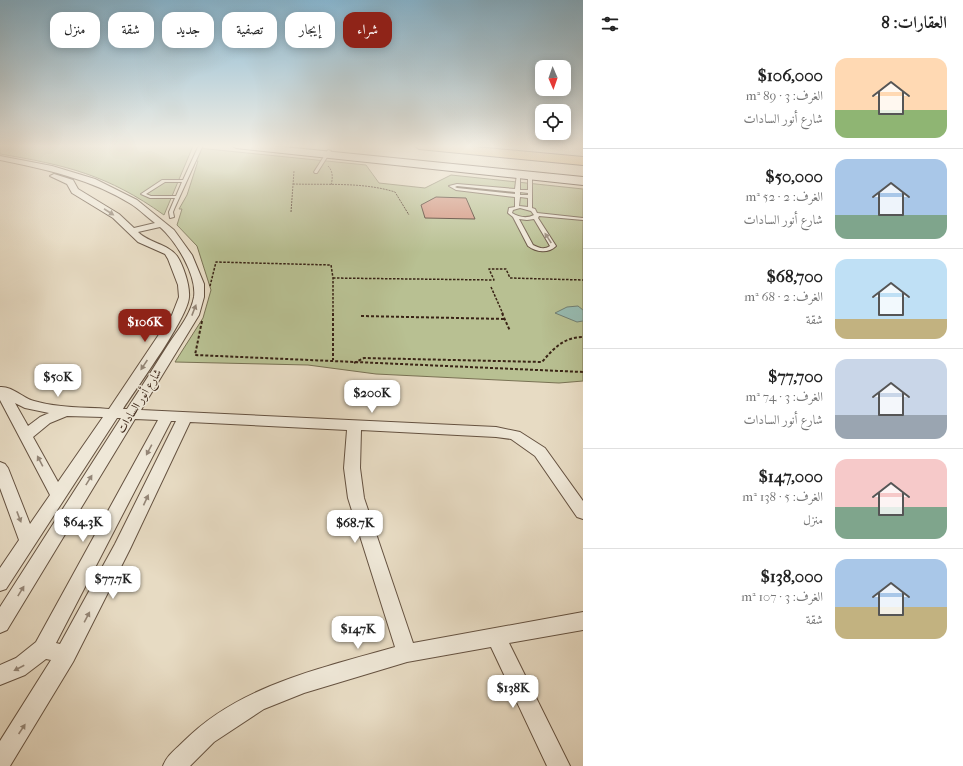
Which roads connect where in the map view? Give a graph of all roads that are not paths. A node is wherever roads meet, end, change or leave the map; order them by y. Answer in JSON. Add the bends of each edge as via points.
{"nodes":[{"id":1,"x":68,"y":181,"type":"edge"},
{"id":2,"x":90,"y":181,"type":"edge"},
{"id":3,"x":185,"y":181,"type":"joint"},
{"id":4,"x":521,"y":181,"type":"edge"},
{"id":5,"x":526,"y":181,"type":"edge"},
{"id":6,"x":109,"y":188,"type":"junction"},
{"id":7,"x":517,"y":193,"type":"junction"},
{"id":8,"x":530,"y":194,"type":"junction"},
{"id":9,"x":85,"y":197,"type":"junction"},
{"id":10,"x":177,"y":197,"type":"junction"},
{"id":11,"x":517,"y":207,"type":"junction"},
{"id":12,"x":530,"y":209,"type":"junction"},
{"id":13,"x":515,"y":216,"type":"junction"},
{"id":14,"x":536,"y":216,"type":"junction"},
{"id":15,"x":583,"y":219,"type":"edge"},
{"id":16,"x":167,"y":220,"type":"junction"},
{"id":17,"x":132,"y":231,"type":"junction"},
{"id":18,"x":1,"y":389,"type":"edge"},
{"id":19,"x":64,"y":412,"type":"junction"},
{"id":20,"x":111,"y":413,"type":"junction"},
{"id":21,"x":131,"y":414,"type":"junction"},
{"id":22,"x":167,"y":416,"type":"junction"},
{"id":23,"x":185,"y":417,"type":"junction"},
{"id":24,"x":354,"y":426,"type":"junction"},
{"id":25,"x":26,"y":434,"type":"junction"},
{"id":26,"x":0,"y":468,"type":"edge"},
{"id":27,"x":58,"y":496,"type":"junction"},
{"id":28,"x":583,"y":513,"type":"edge"},
{"id":29,"x":28,"y":541,"type":"junction"},
{"id":30,"x":0,"y":583,"type":"edge"},
{"id":31,"x":583,"y":622,"type":"edge"},
{"id":32,"x":0,"y":624,"type":"edge"},
{"id":33,"x":496,"y":637,"type":"junction"},
{"id":34,"x":43,"y":649,"type":"junction"},
{"id":35,"x":407,"y":653,"type":"junction"},
{"id":36,"x":66,"y":654,"type":"junction"},
{"id":37,"x":0,"y":675,"type":"edge"},
{"id":38,"x":0,"y":761,"type":"edge"},
{"id":39,"x":174,"y":766,"type":"edge"},
{"id":40,"x":559,"y":766,"type":"edge"}],
"edges":[{"from":1,"to":9,"type":"street","name":"شارع أنور السادات","via":[[75,191]]},
{"from":2,"to":6,"type":"street","name":"شارع أنور السادات"},
{"from":3,"to":10,"type":"lane"},
{"from":3,"to":10,"type":"lane","via":[[163,182],[143,194],[147,197]]},
{"from":4,"to":7,"type":"lane"},
{"from":5,"to":8,"type":"lane"},
{"from":6,"to":9,"type":"street"},
{"from":6,"to":16,"type":"street","name":"شارع أنور السادات"},
{"from":7,"to":7,"type":"lane","via":[[457,184],[451,186],[456,189]]},
{"from":7,"to":8,"type":"lane"},
{"from":7,"to":11,"type":"lane"},
{"from":8,"to":12,"type":"lane"},
{"from":9,"to":17,"type":"street","name":"شارع أنور السادات","one_way":true,"via":[[116,216]]},
{"from":10,"to":16,"type":"lane"},
{"from":11,"to":12,"type":"lane"},
{"from":11,"to":13,"type":"lane","via":[[510,210]]},
{"from":12,"to":14,"type":"lane"},
{"from":13,"to":14,"type":"lane","via":[[528,219]]},
{"from":13,"to":14,"type":"lane","one_way":true,"via":[[531,246],[551,249],[553,246]]},
{"from":14,"to":15,"type":"lane"},
{"from":16,"to":17,"type":"street"},
{"from":21,"to":16,"type":"street","name":"شارع أنور السادات","one_way":true,"via":[[193,316],[199,297],[198,284],[187,255],[171,232]]},
{"from":17,"to":20,"type":"street","name":"شارع أنور السادات","one_way":true,"via":[[141,240],[161,248],[173,258],[183,285],[184,297],[178,315]]},
{"from":18,"to":19,"type":"street","via":[[30,405]]},
{"from":18,"to":25,"type":"street"},
{"from":19,"to":20,"type":"street"},
{"from":19,"to":25,"type":"street","via":[[45,420]]},
{"from":20,"to":21,"type":"street"},
{"from":20,"to":27,"type":"street","name":"شارع أنور السادات"},
{"from":21,"to":22,"type":"street"},
{"from":32,"to":21,"type":"street","name":"شارع أنور السادات","one_way":true},
{"from":22,"to":23,"type":"street"},
{"from":22,"to":34,"type":"street","one_way":true},
{"from":23,"to":24,"type":"street"},
{"from":36,"to":23,"type":"street","one_way":true,"via":[[110,575]]},
{"from":24,"to":28,"type":"street","via":[[515,435],[540,452]]},
{"from":24,"to":35,"type":"street","via":[[352,468],[356,498]]},
{"from":27,"to":25,"type":"street","one_way":true},
{"from":26,"to":29,"type":"street","one_way":true},
{"from":27,"to":29,"type":"street","name":"شارع أنور السادات"},
{"from":29,"to":30,"type":"street","name":"شارع أنور السادات"},
{"from":31,"to":33,"type":"street"},
{"from":33,"to":35,"type":"street"},
{"from":33,"to":40,"type":"street"},
{"from":34,"to":36,"type":"street"},
{"from":34,"to":37,"type":"street","one_way":true,"via":[[25,665]]},
{"from":35,"to":39,"type":"street","via":[[303,683],[257,702],[206,734]]},
{"from":38,"to":36,"type":"street","one_way":true}]}
